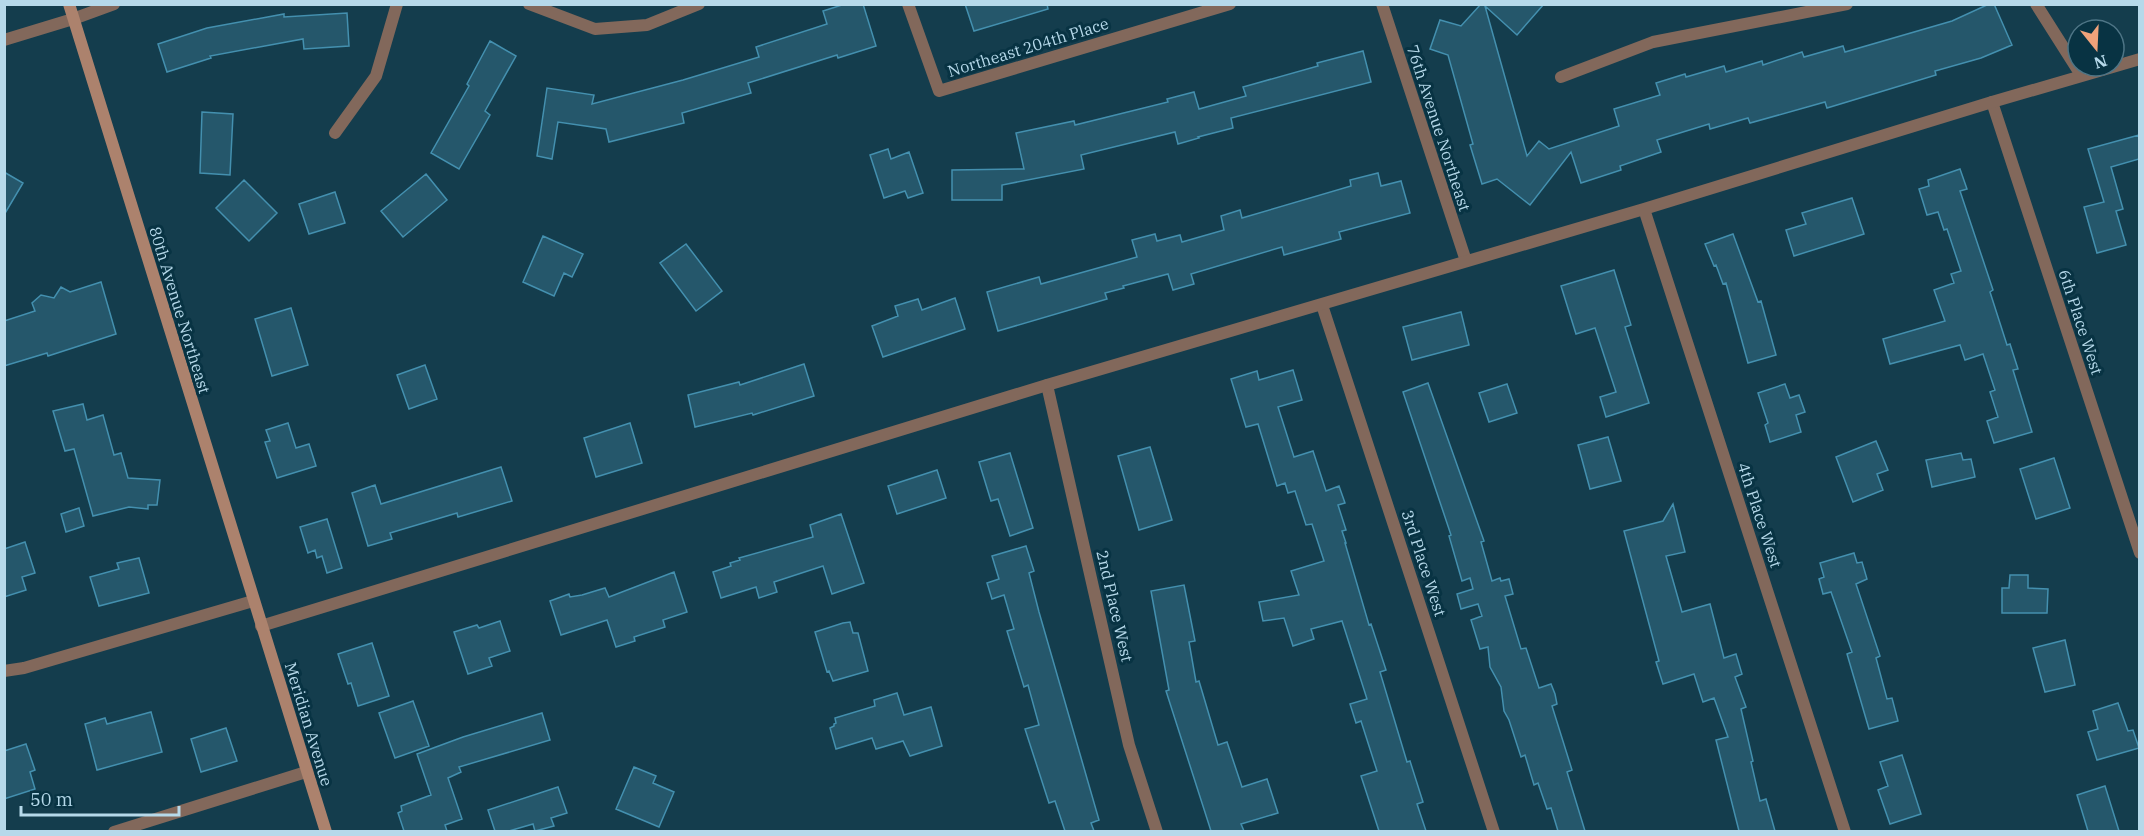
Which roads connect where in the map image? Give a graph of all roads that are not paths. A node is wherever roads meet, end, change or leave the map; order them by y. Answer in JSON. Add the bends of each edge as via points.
{"nodes":[{"id":1,"x":69,"y":4,"type":"edge"},
{"id":2,"x":114,"y":4,"type":"edge"},
{"id":3,"x":397,"y":4,"type":"edge"},
{"id":4,"x":529,"y":4,"type":"edge"},
{"id":5,"x":699,"y":4,"type":"edge"},
{"id":6,"x":908,"y":4,"type":"edge"},
{"id":7,"x":1230,"y":4,"type":"edge"},
{"id":8,"x":1382,"y":4,"type":"edge"},
{"id":9,"x":1847,"y":4,"type":"edge"},
{"id":10,"x":2037,"y":4,"type":"edge"},
{"id":11,"x":73,"y":19,"type":"junction"},
{"id":12,"x":4,"y":40,"type":"edge"},
{"id":13,"x":2066,"y":51,"type":"edge"},
{"id":14,"x":1561,"y":77,"type":"dead end"},
{"id":15,"x":2071,"y":78,"type":"edge"},
{"id":16,"x":1992,"y":102,"type":"junction"},
{"id":17,"x":335,"y":133,"type":"dead end"},
{"id":18,"x":1644,"y":209,"type":"junction"},
{"id":19,"x":1466,"y":261,"type":"junction"},
{"id":20,"x":1322,"y":305,"type":"junction"},
{"id":21,"x":1047,"y":385,"type":"junction"},
{"id":22,"x":2139,"y":553,"type":"edge"},
{"id":23,"x":253,"y":601,"type":"junction"},
{"id":24,"x":261,"y":626,"type":"junction"},
{"id":25,"x":4,"y":671,"type":"edge"},
{"id":26,"x":306,"y":772,"type":"junction"},
{"id":27,"x":114,"y":831,"type":"edge"},
{"id":28,"x":326,"y":831,"type":"edge"},
{"id":29,"x":1157,"y":831,"type":"edge"},
{"id":30,"x":1494,"y":831,"type":"edge"},
{"id":31,"x":1845,"y":831,"type":"edge"}],
"edges":[{"from":1,"to":11,"type":"main road","name":"80th Avenue Northeast"},
{"from":2,"to":11,"type":"street"},
{"from":3,"to":17,"type":"street","via":[[376,76]]},
{"from":4,"to":5,"type":"street","via":[[595,29],[647,25]]},
{"from":6,"to":7,"type":"street","name":"Northeast 204th Place","via":[[939,91]]},
{"from":8,"to":19,"type":"street","name":"76th Avenue Northeast"},
{"from":9,"to":14,"type":"street","via":[[1653,42]]},
{"from":10,"to":13,"type":"street"},
{"from":11,"to":12,"type":"street"},
{"from":11,"to":23,"type":"main road","name":"80th Avenue Northeast"},
{"from":15,"to":16,"type":"street"},
{"from":16,"to":18,"type":"street"},
{"from":16,"to":22,"type":"street","name":"6th Place West"},
{"from":18,"to":19,"type":"street"},
{"from":18,"to":31,"type":"street","name":"4th Place West"},
{"from":19,"to":20,"type":"street"},
{"from":20,"to":21,"type":"street"},
{"from":20,"to":30,"type":"street","name":"3rd Place West"},
{"from":21,"to":24,"type":"street"},
{"from":21,"to":29,"type":"street","name":"2nd Place West","via":[[1129,745]]},
{"from":23,"to":24,"type":"main road","name":"80th Avenue Northeast"},
{"from":23,"to":25,"type":"street"},
{"from":24,"to":26,"type":"main road","name":"Meridian Avenue"},
{"from":26,"to":27,"type":"street"},
{"from":26,"to":28,"type":"main road","name":"Meridian Avenue"}]}
